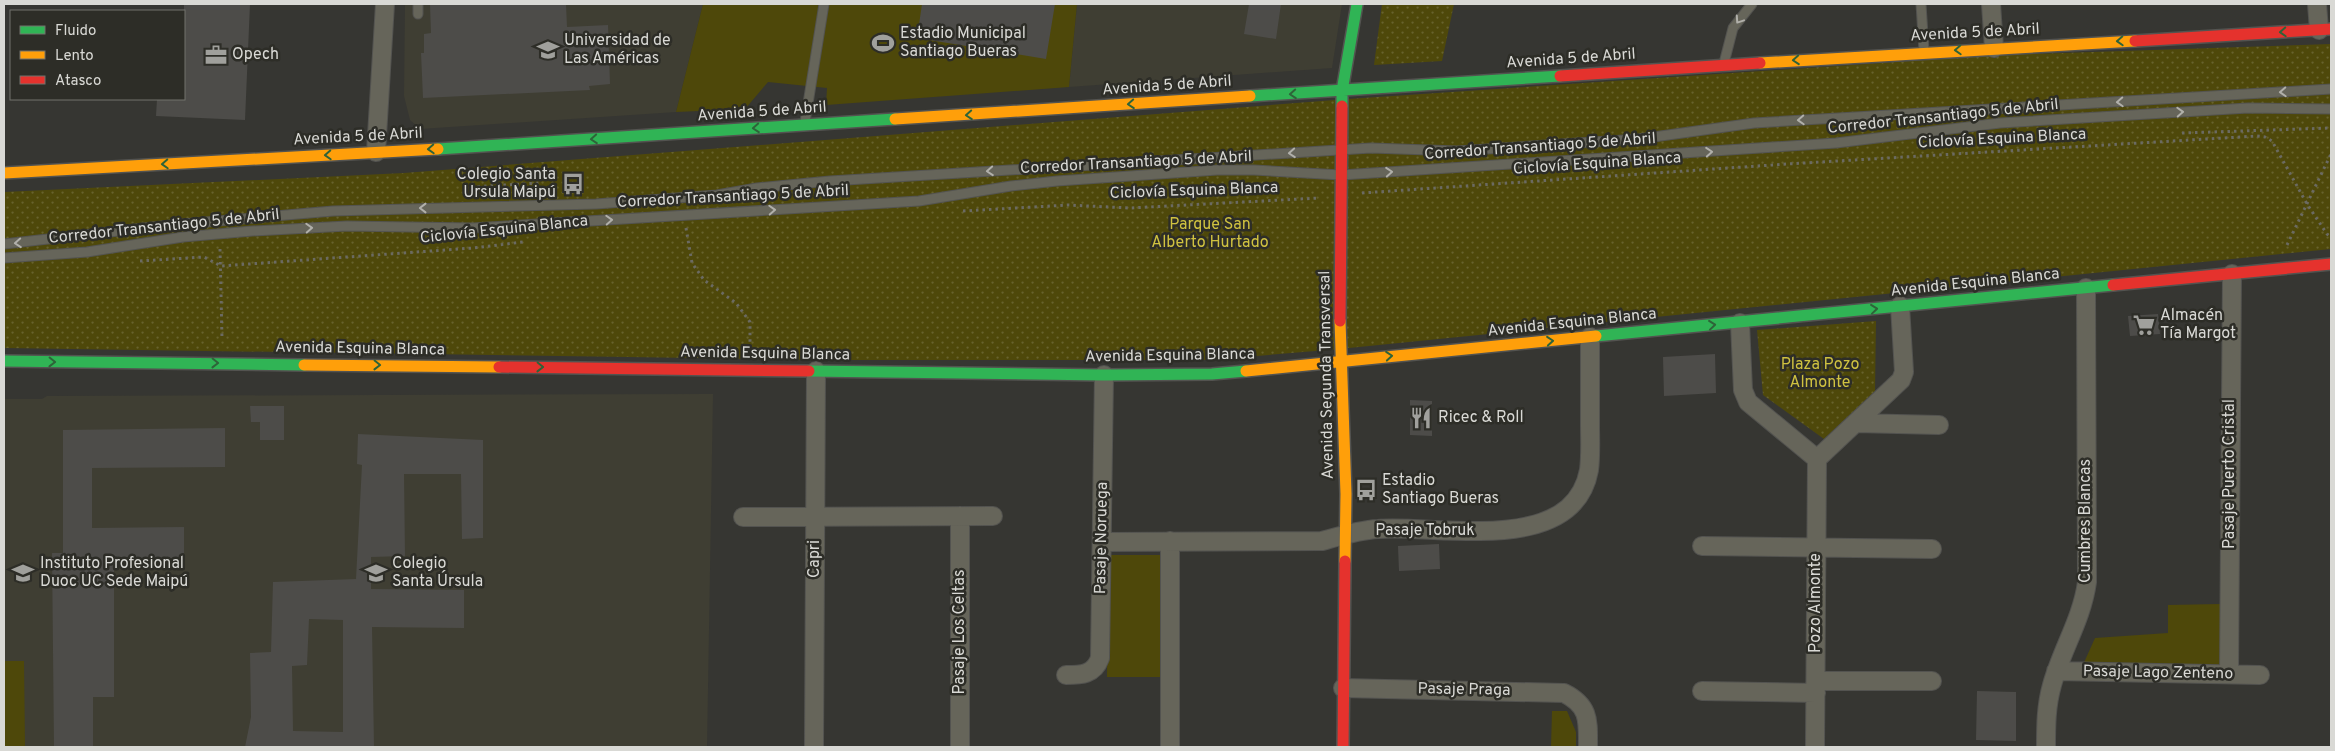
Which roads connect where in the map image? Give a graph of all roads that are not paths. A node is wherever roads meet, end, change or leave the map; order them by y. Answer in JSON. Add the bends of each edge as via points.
{"nodes":[{"id":1,"x":385,"y":4,"type":"edge"},
{"id":2,"x":418,"y":4,"type":"edge"},
{"id":3,"x":824,"y":4,"type":"edge"},
{"id":4,"x":1356,"y":4,"type":"edge"},
{"id":5,"x":1752,"y":4,"type":"edge"},
{"id":6,"x":1921,"y":4,"type":"edge"},
{"id":7,"x":1991,"y":4,"type":"edge"},
{"id":8,"x":2317,"y":4,"type":"edge"},
{"id":9,"x":418,"y":14,"type":"dead end"},
{"id":10,"x":2325,"y":29,"type":"edge"},
{"id":11,"x":1994,"y":48,"type":"junction"},
{"id":12,"x":1924,"y":52,"type":"junction"},
{"id":13,"x":1724,"y":65,"type":"junction"},
{"id":14,"x":2331,"y":89,"type":"edge"},
{"id":15,"x":1342,"y":91,"type":"junction"},
{"id":16,"x":2331,"y":109,"type":"edge"},
{"id":17,"x":804,"y":125,"type":"junction"},
{"id":18,"x":1341,"y":150,"type":"junction"},
{"id":19,"x":376,"y":152,"type":"junction"},
{"id":20,"x":4,"y":173,"type":"edge"},
{"id":21,"x":1341,"y":175,"type":"junction"},
{"id":22,"x":4,"y":244,"type":"edge"},
{"id":23,"x":4,"y":258,"type":"edge"},
{"id":24,"x":2331,"y":264,"type":"edge"},
{"id":25,"x":2232,"y":274,"type":"junction"},
{"id":26,"x":2086,"y":288,"type":"junction"},
{"id":27,"x":1900,"y":306,"type":"junction"},
{"id":28,"x":1740,"y":322,"type":"junction"},
{"id":29,"x":1590,"y":337,"type":"junction"},
{"id":30,"x":1340,"y":361,"type":"junction"},
{"id":31,"x":4,"y":362,"type":"edge"},
{"id":32,"x":816,"y":371,"type":"junction"},
{"id":33,"x":1104,"y":375,"type":"junction"},
{"id":34,"x":1856,"y":424,"type":"junction"},
{"id":35,"x":1939,"y":425,"type":"dead end"},
{"id":36,"x":1818,"y":459,"type":"junction"},
{"id":37,"x":960,"y":516,"type":"junction"},
{"id":38,"x":993,"y":516,"type":"dead end"},
{"id":39,"x":742,"y":517,"type":"dead end"},
{"id":40,"x":815,"y":517,"type":"junction"},
{"id":41,"x":1345,"y":534,"type":"junction"},
{"id":42,"x":1170,"y":541,"type":"junction"},
{"id":43,"x":1102,"y":542,"type":"junction"},
{"id":44,"x":1702,"y":546,"type":"dead end"},
{"id":45,"x":1817,"y":547,"type":"junction"},
{"id":46,"x":1932,"y":549,"type":"dead end"},
{"id":47,"x":2056,"y":671,"type":"junction"},
{"id":48,"x":2229,"y":674,"type":"junction"},
{"id":49,"x":1066,"y":675,"type":"dead end"},
{"id":50,"x":2260,"y":675,"type":"dead end"},
{"id":51,"x":1932,"y":681,"type":"dead end"},
{"id":52,"x":1816,"y":687,"type":"junction"},
{"id":53,"x":1343,"y":688,"type":"junction"},
{"id":54,"x":1702,"y":691,"type":"dead end"},
{"id":55,"x":814,"y":747,"type":"edge"},
{"id":56,"x":960,"y":747,"type":"edge"},
{"id":57,"x":1170,"y":747,"type":"edge"},
{"id":58,"x":1343,"y":747,"type":"edge"},
{"id":59,"x":1588,"y":747,"type":"edge"},
{"id":60,"x":1815,"y":747,"type":"edge"},
{"id":61,"x":2046,"y":747,"type":"edge"}],
"edges":[{"from":1,"to":19,"type":"street"},
{"from":2,"to":9,"type":"lane"},
{"from":3,"to":17,"type":"lane"},
{"from":4,"to":15,"type":"main road","name":"Avenida Segunda Transversal"},
{"from":5,"to":13,"type":"lane","one_way":true,"via":[[1733,28]]},
{"from":6,"to":12,"type":"lane"},
{"from":7,"to":11,"type":"street"},
{"from":8,"to":10,"type":"street"},
{"from":10,"to":11,"type":"main road","name":"Avenida 5 de Abril","one_way":true},
{"from":11,"to":12,"type":"main road","name":"Avenida 5 de Abril","one_way":true},
{"from":12,"to":13,"type":"main road","name":"Avenida 5 de Abril","one_way":true},
{"from":13,"to":15,"type":"main road","name":"Avenida 5 de Abril"},
{"from":14,"to":18,"type":"lane","name":"Corredor Transantiago 5 de Abril","one_way":true,"via":[[1754,123],[1639,139],[1476,150],[1390,147]]},
{"from":15,"to":17,"type":"main road","name":"Avenida 5 de Abril","one_way":true},
{"from":15,"to":18,"type":"main road","name":"Avenida Segunda Transversal"},
{"from":21,"to":16,"type":"lane","name":"Corredor Transantiago 5 de Abril","one_way":true,"via":[[1836,143],[2000,123],[2248,108]]},
{"from":17,"to":19,"type":"main road","name":"Avenida 5 de Abril","one_way":true},
{"from":18,"to":21,"type":"main road","name":"Avenida Segunda Transversal"},
{"from":18,"to":22,"type":"lane","name":"Corredor Transantiago 5 de Abril","one_way":true,"via":[[830,181],[716,195],[596,204],[333,211]]},
{"from":19,"to":20,"type":"main road","name":"Avenida 5 de Abril","one_way":true},
{"from":23,"to":21,"type":"lane","name":"Corredor Transantiago 5 de Abril","one_way":true,"via":[[87,252],[220,233],[347,226],[473,228],[919,201],[1057,181],[1217,170]]},
{"from":21,"to":30,"type":"main road","name":"Avenida Segunda Transversal"},
{"from":24,"to":25,"type":"main road","name":"Avenida Esquina Blanca"},
{"from":25,"to":26,"type":"main road","name":"Avenida Esquina Blanca"},
{"from":25,"to":48,"type":"street","name":"Pasaje Puerto Cristal"},
{"from":26,"to":27,"type":"main road","name":"Avenida Esquina Blanca"},
{"from":26,"to":47,"type":"street","name":"Cumbres Blancas","via":[[2087,582],[2082,609]]},
{"from":28,"to":27,"type":"main road","name":"Avenida Esquina Blanca","one_way":true},
{"from":27,"to":34,"type":"street","via":[[1902,376],[1898,384]]},
{"from":29,"to":28,"type":"main road","name":"Avenida Esquina Blanca","one_way":true},
{"from":28,"to":36,"type":"street","via":[[1742,384],[1748,402]]},
{"from":30,"to":29,"type":"main road","name":"Avenida Esquina Blanca","one_way":true},
{"from":29,"to":41,"type":"street","name":"Pasaje Tobruk","via":[[1589,469],[1581,490],[1566,509],[1543,522],[1501,531],[1378,529]]},
{"from":30,"to":33,"type":"main road","name":"Avenida Esquina Blanca","via":[[1212,374]]},
{"from":30,"to":41,"type":"main road","name":"Avenida Segunda Transversal","via":[[1345,447]]},
{"from":31,"to":32,"type":"main road","name":"Avenida Esquina Blanca","one_way":true},
{"from":32,"to":33,"type":"main road","name":"Avenida Esquina Blanca"},
{"from":32,"to":40,"type":"street","name":"Capri"},
{"from":33,"to":43,"type":"street","name":"Pasaje Noruega"},
{"from":34,"to":35,"type":"street"},
{"from":34,"to":36,"type":"street"},
{"from":36,"to":45,"type":"street","name":"Pozo Almonte"},
{"from":37,"to":38,"type":"street"},
{"from":37,"to":40,"type":"street"},
{"from":37,"to":56,"type":"street","name":"Pasaje Los Celtas"},
{"from":39,"to":40,"type":"street"},
{"from":40,"to":55,"type":"street","name":"Capri"},
{"from":41,"to":42,"type":"street","name":"Pasaje Tobruk","via":[[1322,541]]},
{"from":41,"to":53,"type":"main road","name":"Avenida Segunda Transversal"},
{"from":42,"to":43,"type":"street","name":"Pasaje Tobruk"},
{"from":42,"to":57,"type":"street"},
{"from":43,"to":49,"type":"street","name":"Pasaje Noruega","via":[[1100,658],[1094,669],[1087,673]]},
{"from":44,"to":45,"type":"street"},
{"from":45,"to":46,"type":"street"},
{"from":45,"to":52,"type":"street","name":"Pozo Almonte"},
{"from":47,"to":48,"type":"street","name":"Pasaje Lago Zenteno"},
{"from":47,"to":61,"type":"street","name":"Cumbres Blancas","via":[[2047,710]]},
{"from":48,"to":50,"type":"street","name":"Pasaje Lago Zenteno"},
{"from":51,"to":52,"type":"street"},
{"from":52,"to":54,"type":"street"},
{"from":52,"to":60,"type":"street","name":"Pozo Almonte"},
{"from":53,"to":58,"type":"main road","name":"Avenida Segunda Transversal"},
{"from":53,"to":59,"type":"street","name":"Pasaje Praga","via":[[1564,692],[1580,704],[1588,720]]}]}
